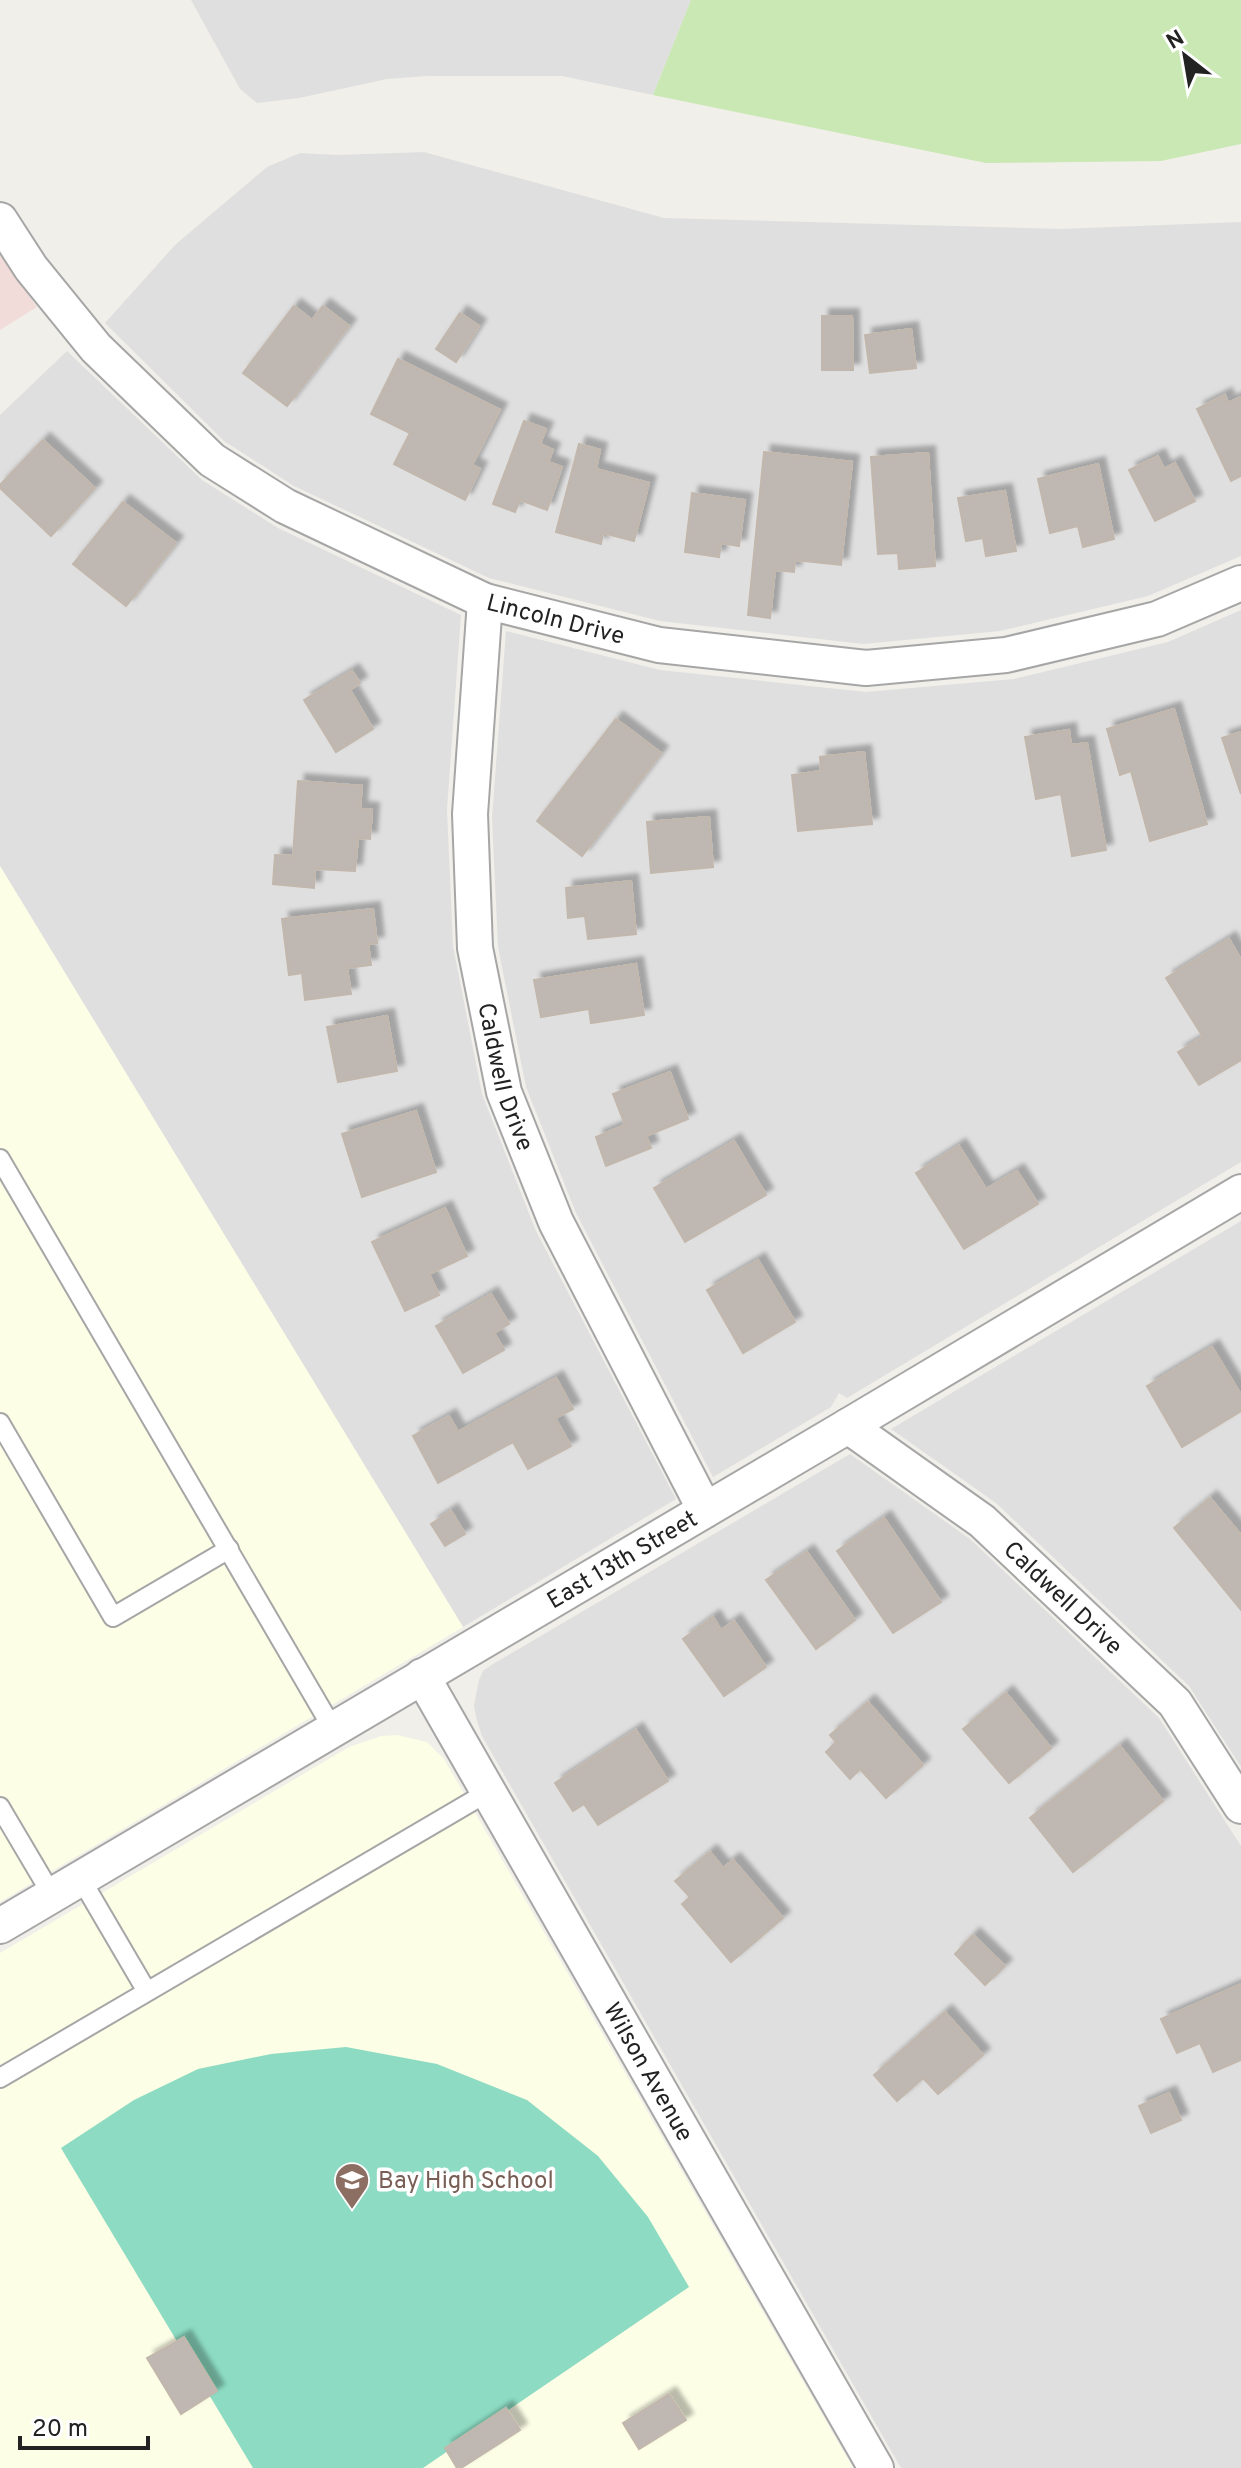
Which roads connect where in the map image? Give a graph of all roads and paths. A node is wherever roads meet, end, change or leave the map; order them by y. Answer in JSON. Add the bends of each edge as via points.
{"nodes":[{"id":1,"x":0,"y":220,"type":"edge"},
{"id":2,"x":1241,"y":583,"type":"edge"},
{"id":3,"x":485,"y":601,"type":"junction"},
{"id":4,"x":0,"y":1159,"type":"edge"},
{"id":5,"x":1241,"y":1192,"type":"edge"},
{"id":6,"x":0,"y":1423,"type":"edge"},
{"id":7,"x":848,"y":1426,"type":"junction"},
{"id":8,"x":705,"y":1510,"type":"junction"},
{"id":9,"x":229,"y":1549,"type":"junction"},
{"id":10,"x":422,"y":1676,"type":"junction"},
{"id":11,"x":333,"y":1729,"type":"junction"},
{"id":12,"x":488,"y":1792,"type":"junction"},
{"id":13,"x":1241,"y":1806,"type":"edge"},
{"id":14,"x":0,"y":1807,"type":"edge"},
{"id":15,"x":66,"y":1887,"type":"junction"},
{"id":16,"x":0,"y":1926,"type":"edge"},
{"id":17,"x":146,"y":1990,"type":"junction"},
{"id":18,"x":0,"y":2078,"type":"edge"},
{"id":19,"x":876,"y":2468,"type":"edge"}],
"edges":[{"from":1,"to":3,"type":"street","name":"Lincoln Drive","via":[[96,348],[212,460],[285,506]]},
{"from":2,"to":3,"type":"street","name":"Lincoln Drive","via":[[1157,619],[1006,655],[866,668],[659,645]]},
{"from":3,"to":8,"type":"street","name":"Caldwell Drive","via":[[470,814],[475,948],[504,1092],[556,1222]]},
{"from":4,"to":9,"type":"lane"},
{"from":5,"to":7,"type":"street","name":"East 13th Street"},
{"from":6,"to":9,"type":"lane","via":[[113,1617]]},
{"from":7,"to":8,"type":"street","name":"East 13th Street"},
{"from":7,"to":13,"type":"street","name":"Caldwell Drive","via":[[982,1521],[1175,1703]]},
{"from":8,"to":10,"type":"street","name":"East 13th Street"},
{"from":9,"to":11,"type":"lane"},
{"from":10,"to":11,"type":"street","name":"East 13th Street"},
{"from":10,"to":12,"type":"street","name":"Wilson Avenue"},
{"from":11,"to":15,"type":"street","name":"East 13th Street"},
{"from":12,"to":17,"type":"lane"},
{"from":12,"to":19,"type":"street","name":"Wilson Avenue"},
{"from":14,"to":15,"type":"lane"},
{"from":15,"to":16,"type":"street","name":"East 13th Street"},
{"from":15,"to":17,"type":"lane"},
{"from":17,"to":18,"type":"lane"}]}
